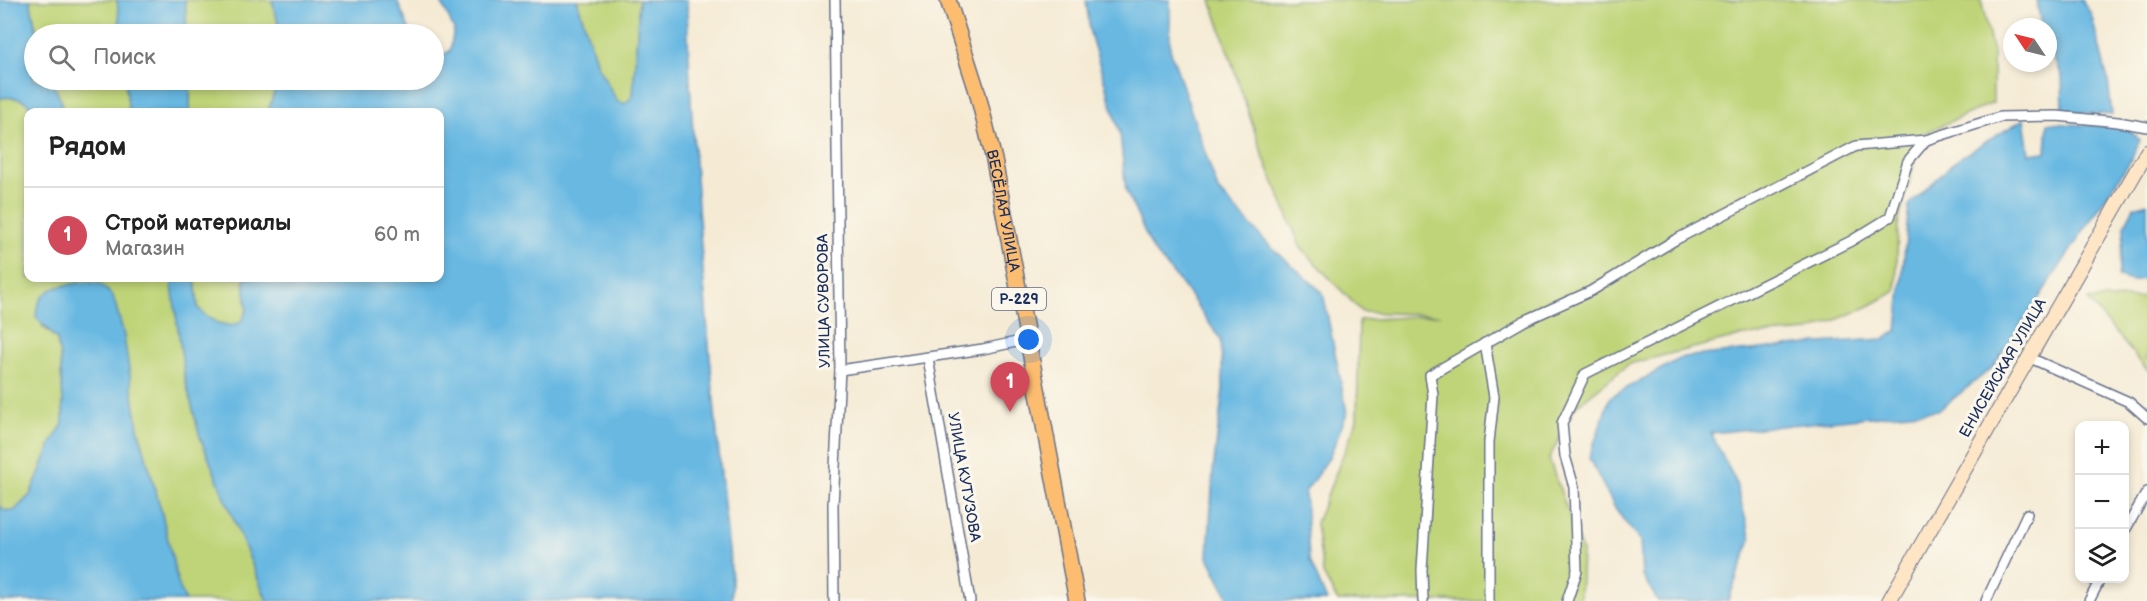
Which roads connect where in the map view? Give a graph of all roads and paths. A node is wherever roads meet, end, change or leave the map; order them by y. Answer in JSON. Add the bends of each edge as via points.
{"nodes":[{"id":1,"x":835,"y":0,"type":"edge"},
{"id":2,"x":948,"y":0,"type":"edge"},
{"id":3,"x":2147,"y":127,"type":"edge"},
{"id":4,"x":1926,"y":140,"type":"junction"},
{"id":5,"x":2147,"y":152,"type":"edge"},
{"id":6,"x":1026,"y":340,"type":"junction"},
{"id":7,"x":1485,"y":343,"type":"junction"},
{"id":8,"x":2028,"y":357,"type":"junction"},
{"id":9,"x":928,"y":358,"type":"junction"},
{"id":10,"x":840,"y":370,"type":"junction"},
{"id":11,"x":2147,"y":418,"type":"edge"},
{"id":12,"x":2147,"y":492,"type":"edge"},
{"id":13,"x":2027,"y":514,"type":"dead end"},
{"id":14,"x":2126,"y":529,"type":"edge"},
{"id":15,"x":2099,"y":583,"type":"edge"},
{"id":16,"x":834,"y":601,"type":"edge"},
{"id":17,"x":970,"y":601,"type":"edge"},
{"id":18,"x":1077,"y":601,"type":"edge"},
{"id":19,"x":1423,"y":601,"type":"edge"},
{"id":20,"x":1489,"y":601,"type":"edge"},
{"id":21,"x":1568,"y":601,"type":"edge"},
{"id":22,"x":1889,"y":601,"type":"edge"},
{"id":23,"x":1986,"y":601,"type":"edge"},
{"id":24,"x":2090,"y":601,"type":"edge"}],
"edges":[{"from":1,"to":10,"type":"street","name":"УЛИЦА СУВОРОВА"},
{"from":2,"to":6,"type":"main road","name":"ВЕСЁЛАЯ УЛИЦА","number":"Р-229","via":[[994,160]]},
{"from":3,"to":4,"type":"street","via":[[2057,116],[2000,117]]},
{"from":4,"to":7,"type":"street","via":[[1856,146],[1675,240],[1591,291]]},
{"from":4,"to":21,"type":"street","via":[[1908,161],[1890,218],[1585,374],[1562,423],[1565,456],[1574,487],[1577,571]]},
{"from":5,"to":8,"type":"street","name":"ЕНИСЕЙСКАЯ УЛИЦА"},
{"from":6,"to":9,"type":"street"},
{"from":6,"to":18,"type":"main road","name":"ВЕСЁЛАЯ УЛИЦА","number":"Р-229"},
{"from":7,"to":19,"type":"street","via":[[1430,375],[1433,396]]},
{"from":7,"to":20,"type":"street","via":[[1494,397],[1488,442]]},
{"from":8,"to":11,"type":"street","via":[[2129,402]]},
{"from":8,"to":22,"type":"street","name":"ЕНИСЕЙСКАЯ УЛИЦА"},
{"from":9,"to":10,"type":"street"},
{"from":9,"to":17,"type":"street","name":"УЛИЦА КУТУЗОВА"},
{"from":10,"to":16,"type":"street","name":"УЛИЦА СУВОРОВА","via":[[833,505]]},
{"from":12,"to":14,"type":"street"},
{"from":13,"to":23,"type":"street"},
{"from":15,"to":24,"type":"street"}]}
